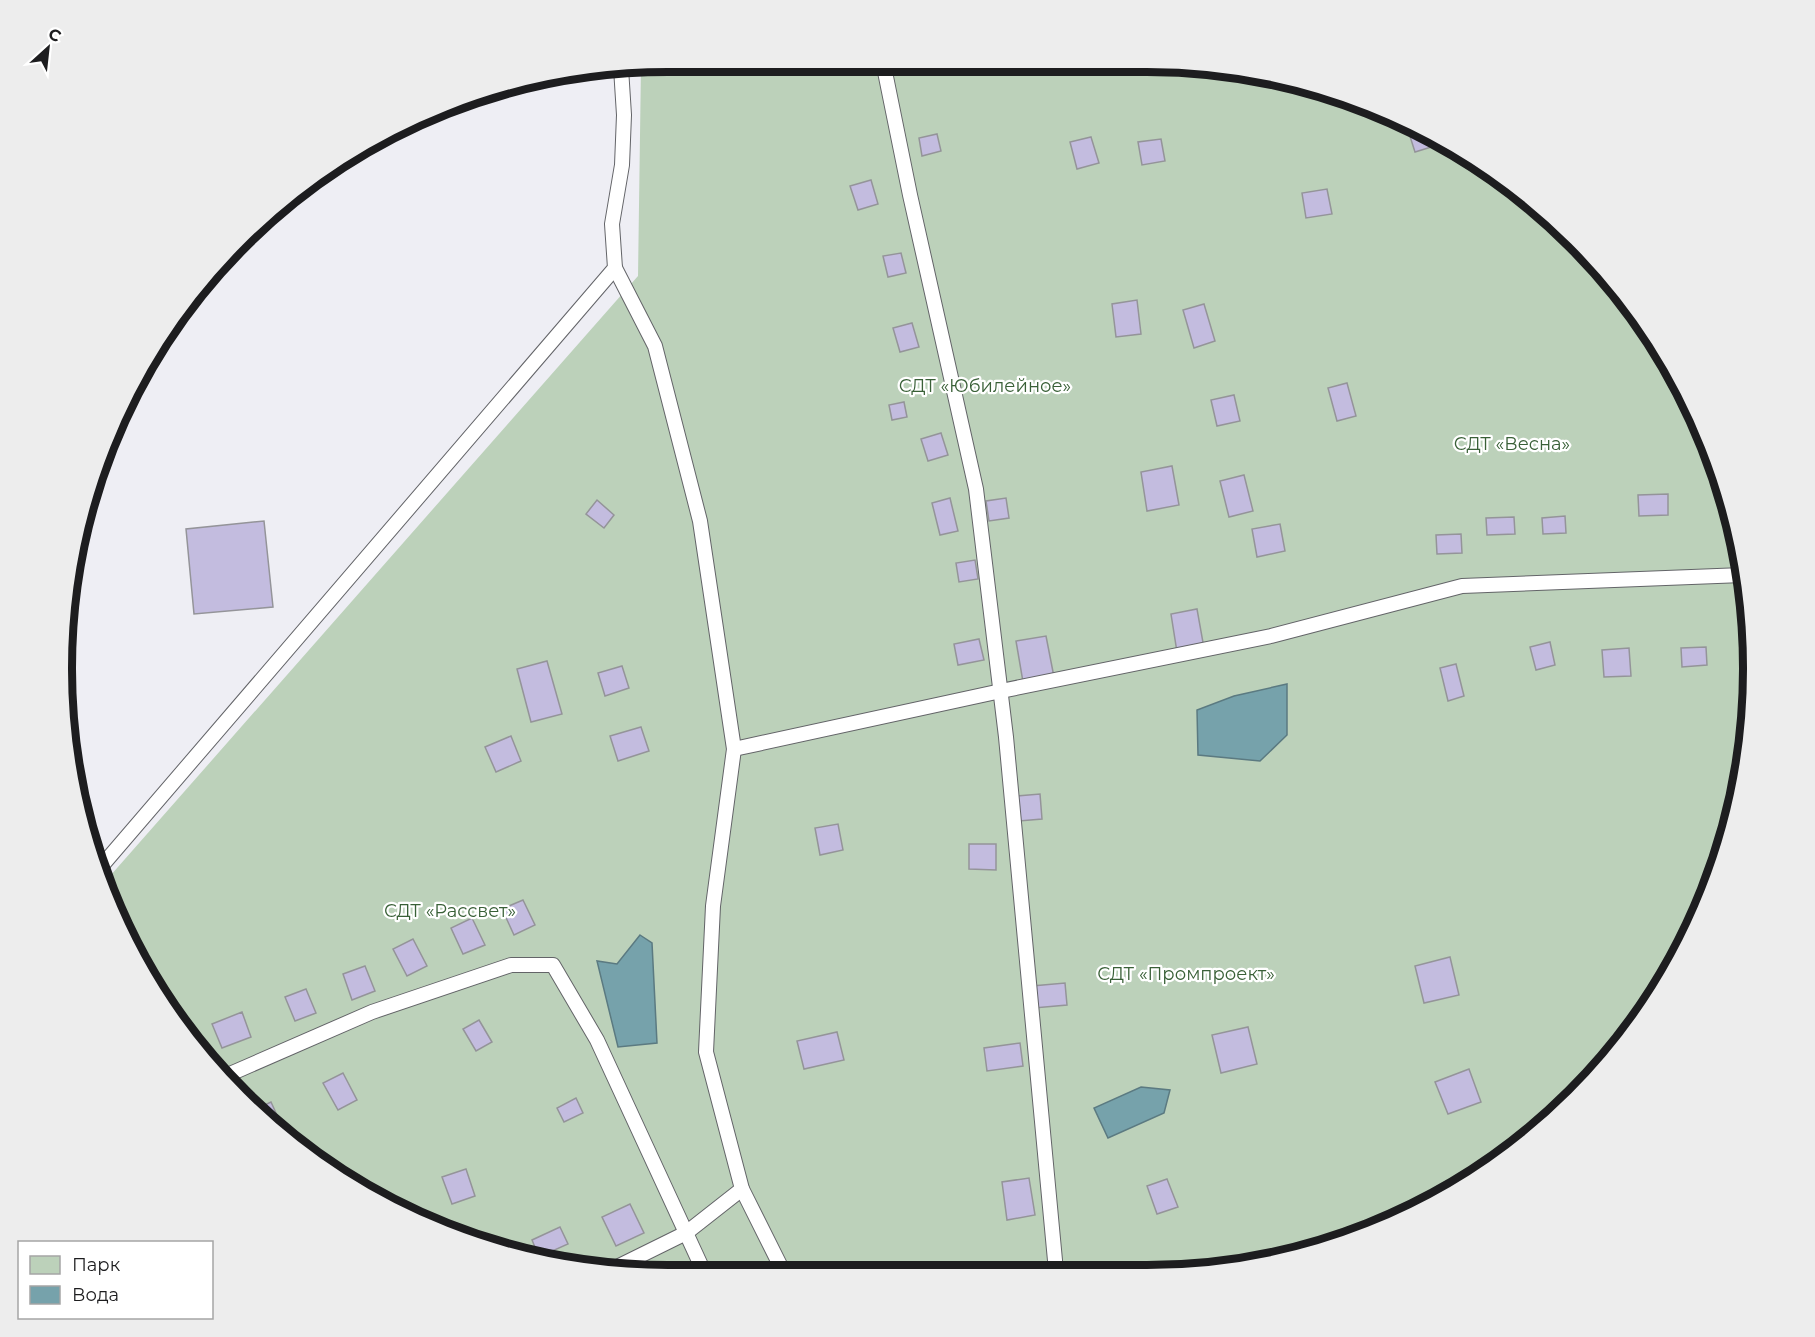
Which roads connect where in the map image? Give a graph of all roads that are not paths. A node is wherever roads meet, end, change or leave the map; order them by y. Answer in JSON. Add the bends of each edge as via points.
{"nodes":[{"id":1,"x":885,"y":72,"type":"edge"},
{"id":2,"x":621,"y":74,"type":"edge"},
{"id":3,"x":615,"y":268,"type":"junction"},
{"id":4,"x":1736,"y":575,"type":"edge"},
{"id":5,"x":1000,"y":691,"type":"junction"},
{"id":6,"x":734,"y":748,"type":"junction"},
{"id":7,"x":105,"y":862,"type":"edge"},
{"id":8,"x":231,"y":1073,"type":"edge"},
{"id":9,"x":742,"y":1189,"type":"junction"},
{"id":10,"x":686,"y":1233,"type":"junction"},
{"id":11,"x":624,"y":1263,"type":"edge"},
{"id":12,"x":701,"y":1265,"type":"edge"},
{"id":13,"x":780,"y":1265,"type":"edge"},
{"id":14,"x":1055,"y":1265,"type":"edge"}],
"edges":[{"from":1,"to":5,"type":"lane","via":[[976,489]]},
{"from":2,"to":3,"type":"lane","via":[[621,165],[612,224]]},
{"from":3,"to":6,"type":"lane","via":[[655,346],[700,521]]},
{"from":3,"to":7,"type":"lane"},
{"from":4,"to":5,"type":"lane","via":[[1462,586],[1271,636]]},
{"from":5,"to":6,"type":"lane"},
{"from":5,"to":14,"type":"lane"},
{"from":6,"to":9,"type":"lane","via":[[713,906],[706,1052]]},
{"from":8,"to":10,"type":"lane","via":[[372,1012],[511,965],[553,965],[597,1040]]},
{"from":9,"to":10,"type":"lane"},
{"from":9,"to":13,"type":"lane"},
{"from":10,"to":11,"type":"lane"},
{"from":10,"to":12,"type":"lane"}]}
